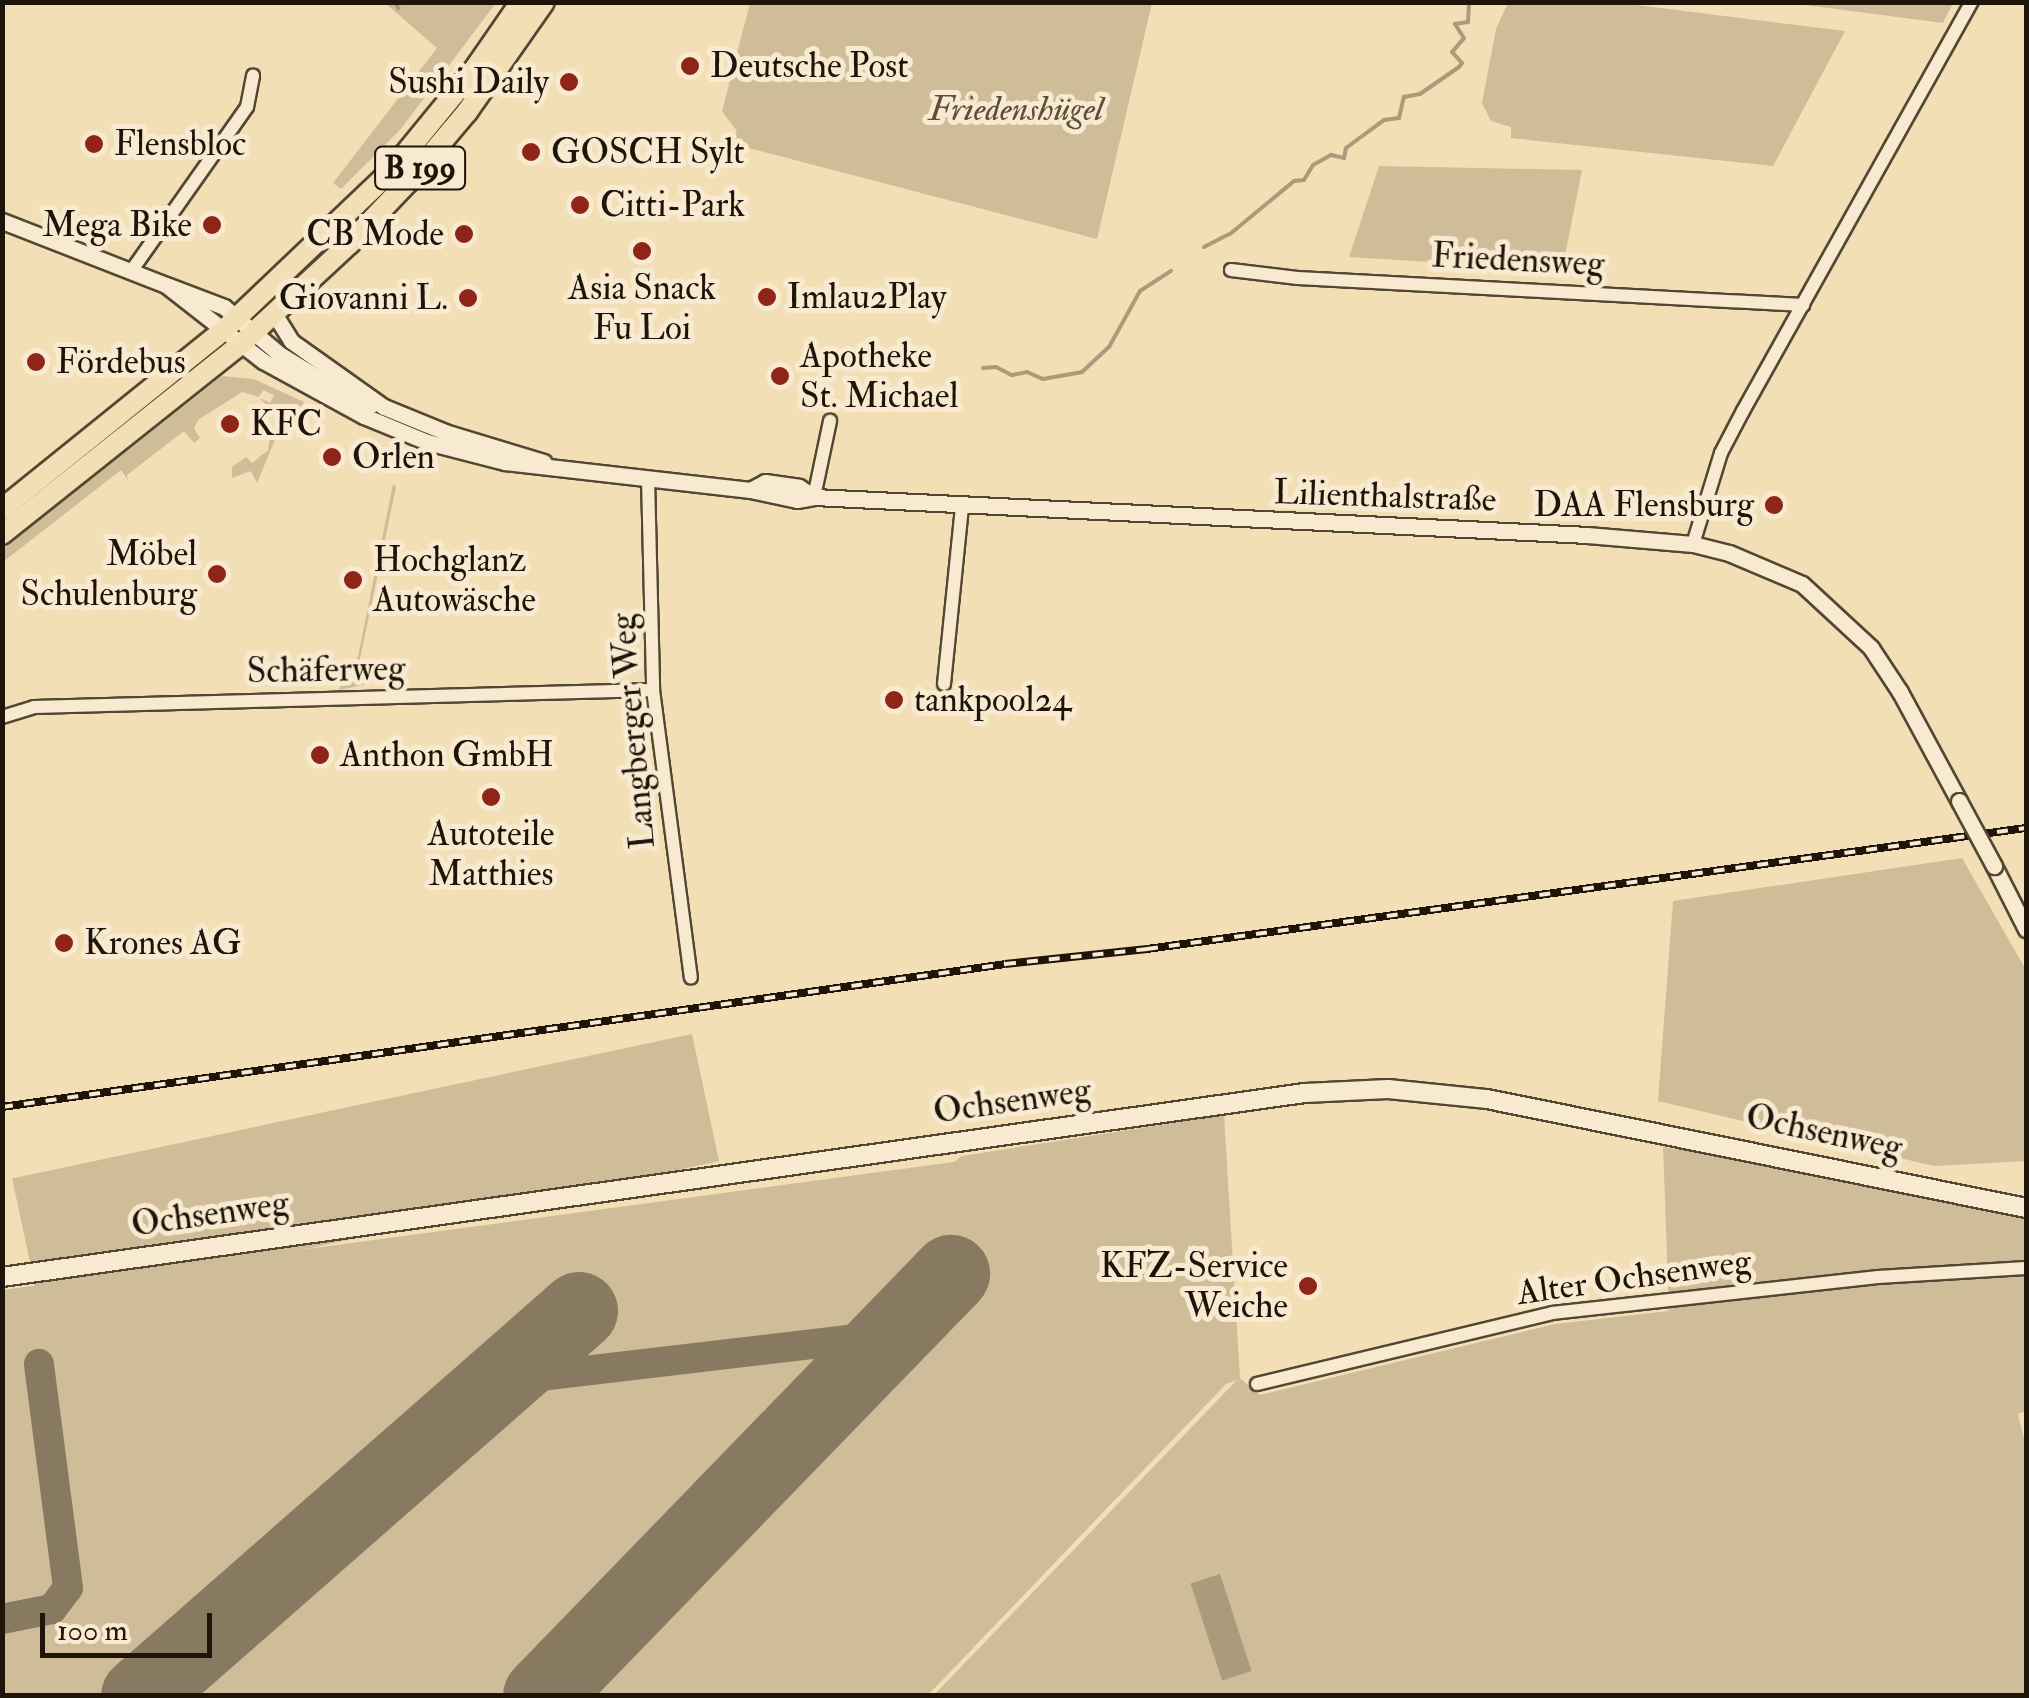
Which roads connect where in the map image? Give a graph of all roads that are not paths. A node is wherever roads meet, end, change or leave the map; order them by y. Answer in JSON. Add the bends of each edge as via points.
{"nodes":[{"id":1,"x":521,"y":2,"type":"edge"},
{"id":2,"x":544,"y":2,"type":"edge"},
{"id":3,"x":1972,"y":2,"type":"edge"},
{"id":4,"x":253,"y":76,"type":"dead end"},
{"id":5,"x":2,"y":221,"type":"edge"},
{"id":6,"x":132,"y":270,"type":"junction"},
{"id":7,"x":1231,"y":270,"type":"dead end"},
{"id":8,"x":1803,"y":305,"type":"junction"},
{"id":9,"x":275,"y":315,"type":"junction"},
{"id":10,"x":231,"y":324,"type":"junction"},
{"id":11,"x":247,"y":340,"type":"junction"},
{"id":12,"x":384,"y":407,"type":"junction"},
{"id":13,"x":830,"y":421,"type":"dead end"},
{"id":14,"x":547,"y":464,"type":"junction"},
{"id":15,"x":648,"y":478,"type":"junction"},
{"id":16,"x":814,"y":498,"type":"junction"},
{"id":17,"x":962,"y":508,"type":"junction"},
{"id":18,"x":2,"y":509,"type":"edge"},
{"id":19,"x":2,"y":534,"type":"edge"},
{"id":20,"x":1692,"y":544,"type":"junction"},
{"id":21,"x":944,"y":684,"type":"dead end"},
{"id":22,"x":653,"y":690,"type":"junction"},
{"id":23,"x":2,"y":717,"type":"edge"},
{"id":24,"x":2026,"y":929,"type":"edge"},
{"id":25,"x":691,"y":978,"type":"dead end"},
{"id":26,"x":2026,"y":1208,"type":"edge"},
{"id":27,"x":2026,"y":1268,"type":"edge"},
{"id":28,"x":2,"y":1276,"type":"edge"},
{"id":29,"x":1256,"y":1384,"type":"dead end"}],
"edges":[{"from":1,"to":10,"type":"main road","number":"B 199","via":[[391,171]]},
{"from":2,"to":9,"type":"main road","number":"B 199","via":[[408,182]]},
{"from":3,"to":8,"type":"street"},
{"from":4,"to":6,"type":"street","via":[[247,107]]},
{"from":5,"to":6,"type":"street"},
{"from":6,"to":10,"type":"street"},
{"from":7,"to":8,"type":"street","name":"Friedensweg"},
{"from":8,"to":20,"type":"street","via":[[1722,453]]},
{"from":9,"to":11,"type":"main road","number":"B 199"},
{"from":9,"to":12,"type":"street","name":"Lilienthalstraße","via":[[290,341]]},
{"from":10,"to":11,"type":"street"},
{"from":10,"to":18,"type":"main road","number":"B 199"},
{"from":11,"to":12,"type":"street","name":"Lilienthalstraße","via":[[340,392]]},
{"from":11,"to":14,"type":"street","name":"Lilienthalstraße","via":[[320,393],[401,433],[505,462]]},
{"from":11,"to":19,"type":"main road","number":"B 199"},
{"from":12,"to":14,"type":"street","name":"Lilienthalstraße"},
{"from":13,"to":16,"type":"street"},
{"from":14,"to":15,"type":"street","name":"Lilienthalstraße"},
{"from":15,"to":16,"type":"street","name":"Lilienthalstraße","via":[[750,490],[765,482],[798,487]]},
{"from":15,"to":22,"type":"street","name":"Langberger Weg"},
{"from":16,"to":17,"type":"street","name":"Lilienthalstraße"},
{"from":17,"to":20,"type":"street","name":"Lilienthalstraße"},
{"from":17,"to":21,"type":"street"},
{"from":20,"to":24,"type":"street","name":"Lilienthalstraße","bridge":true,"via":[[1763,564],[1802,584],[1871,648]]},
{"from":22,"to":23,"type":"street","name":"Schäferweg","via":[[34,707]]},
{"from":22,"to":25,"type":"street","name":"Langberger Weg"},
{"from":26,"to":28,"type":"main road","name":"Ochsenweg","via":[[1526,1106],[1388,1089],[1305,1093]]},
{"from":27,"to":29,"type":"street","name":"Alter Ochsenweg","via":[[1878,1277],[1552,1313]]}]}
